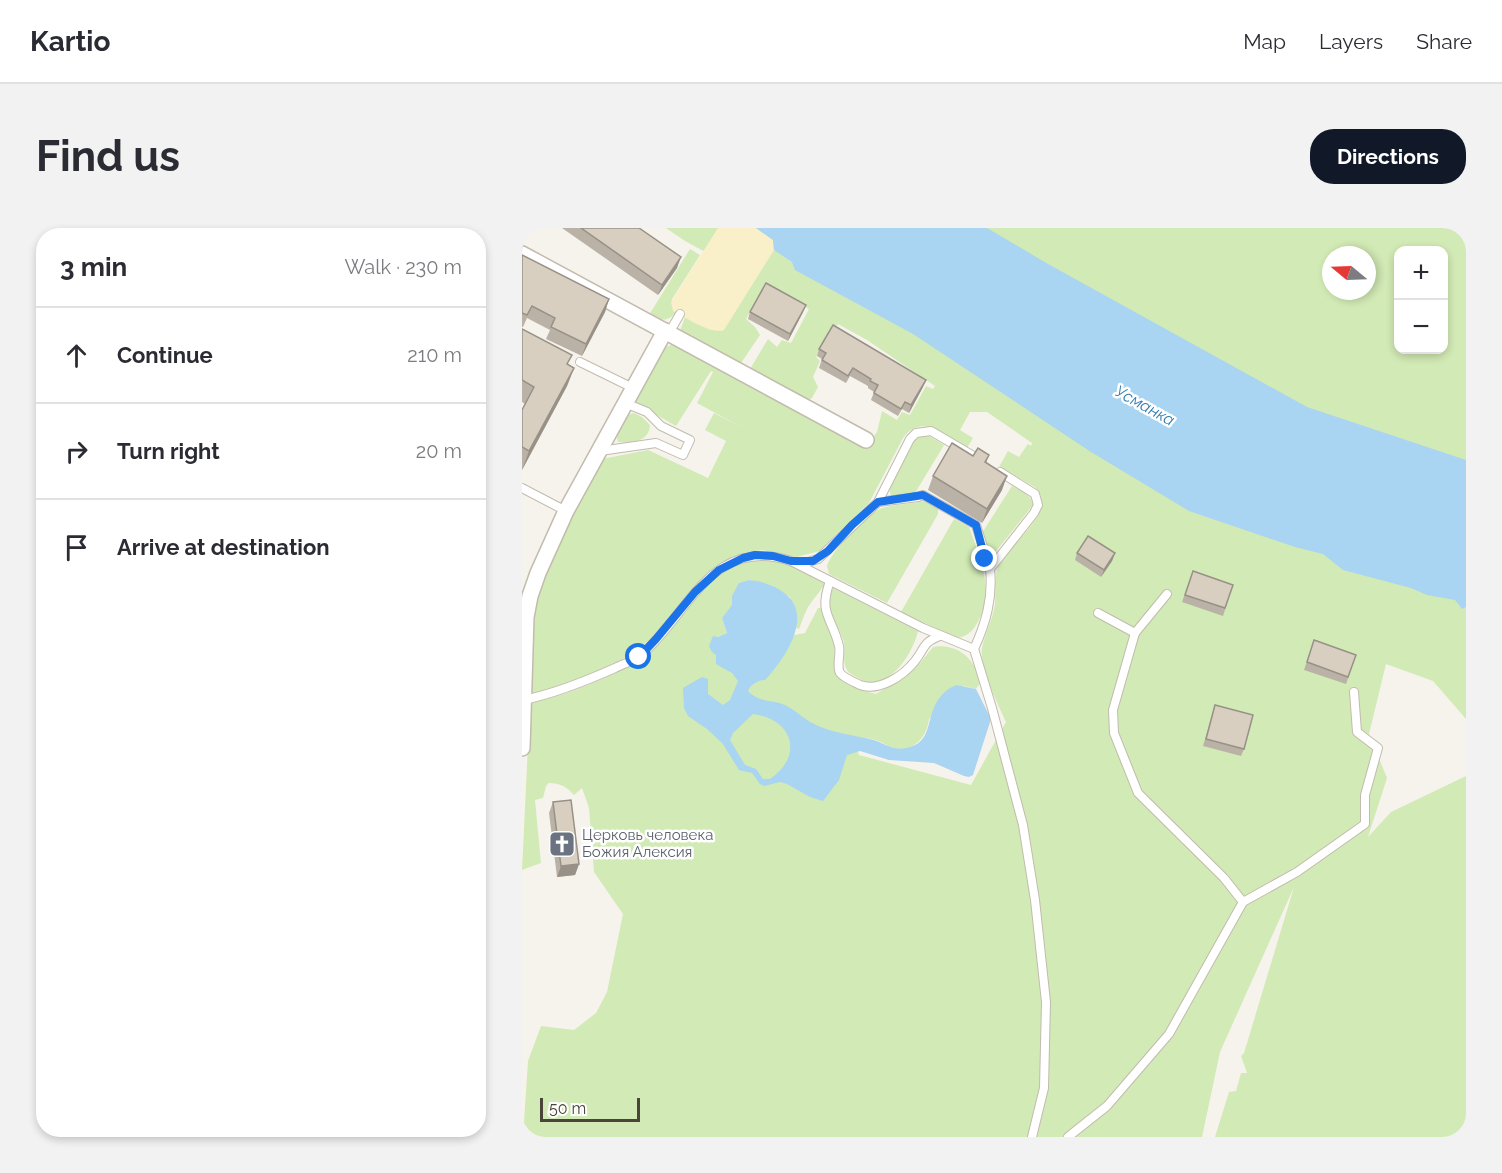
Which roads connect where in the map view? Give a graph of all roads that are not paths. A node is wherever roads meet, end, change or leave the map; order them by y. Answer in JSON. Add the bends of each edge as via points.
{"nodes":[{"id":1,"x":522,"y":254,"type":"edge"},
{"id":2,"x":680,"y":314,"type":"dead end"},
{"id":3,"x":667,"y":332,"type":"junction"},
{"id":4,"x":580,"y":362,"type":"dead end"},
{"id":5,"x":633,"y":388,"type":"junction"},
{"id":6,"x":625,"y":403,"type":"junction"},
{"id":7,"x":866,"y":440,"type":"dead end"},
{"id":8,"x":598,"y":451,"type":"junction"},
{"id":9,"x":522,"y":488,"type":"edge"},
{"id":10,"x":878,"y":502,"type":"junction"},
{"id":11,"x":566,"y":511,"type":"junction"},
{"id":12,"x":791,"y":561,"type":"junction"},
{"id":13,"x":990,"y":569,"type":"junction"},
{"id":14,"x":830,"y":581,"type":"junction"},
{"id":15,"x":1167,"y":594,"type":"dead end"},
{"id":16,"x":525,"y":603,"type":"edge"},
{"id":17,"x":1098,"y":613,"type":"dead end"},
{"id":18,"x":1135,"y":633,"type":"junction"},
{"id":19,"x":940,"y":636,"type":"junction"},
{"id":20,"x":974,"y":649,"type":"junction"},
{"id":21,"x":1354,"y":692,"type":"dead end"},
{"id":22,"x":524,"y":700,"type":"junction"},
{"id":23,"x":522,"y":748,"type":"edge"},
{"id":24,"x":1243,"y":903,"type":"junction"},
{"id":25,"x":1032,"y":1137,"type":"edge"},
{"id":26,"x":1068,"y":1137,"type":"edge"}],
"edges":[{"from":1,"to":3,"type":"street"},
{"from":2,"to":3,"type":"lane"},
{"from":3,"to":5,"type":"street"},
{"from":3,"to":7,"type":"street"},
{"from":4,"to":5,"type":"lane"},
{"from":5,"to":6,"type":"street"},
{"from":6,"to":8,"type":"street"},
{"from":6,"to":8,"type":"lane","via":[[647,412],[661,426],[690,440],[683,455],[656,443]]},
{"from":8,"to":11,"type":"street"},
{"from":9,"to":11,"type":"lane"},
{"from":10,"to":12,"type":"lane","via":[[818,559]]},
{"from":10,"to":13,"type":"lane","via":[[923,495],[976,525]]},
{"from":10,"to":13,"type":"lane","via":[[910,439],[931,430],[1038,498],[1037,509]]},
{"from":11,"to":16,"type":"street"},
{"from":12,"to":14,"type":"lane"},
{"from":12,"to":22,"type":"lane","via":[[755,555],[730,564],[704,583],[639,657],[569,687]]},
{"from":13,"to":20,"type":"lane","via":[[992,585],[987,616]]},
{"from":14,"to":19,"type":"lane"},
{"from":14,"to":19,"type":"lane","via":[[824,602],[839,644],[839,670],[856,683],[880,687],[915,661],[929,639]]},
{"from":15,"to":18,"type":"lane"},
{"from":16,"to":22,"type":"street"},
{"from":17,"to":18,"type":"lane"},
{"from":18,"to":24,"type":"lane","via":[[1113,710],[1114,733],[1138,793],[1224,878]]},
{"from":19,"to":20,"type":"lane"},
{"from":20,"to":25,"type":"lane","via":[[1023,825],[1035,900],[1046,1002],[1044,1088]]},
{"from":21,"to":24,"type":"lane","via":[[1357,732],[1378,748],[1365,795],[1365,824],[1297,872]]},
{"from":22,"to":23,"type":"street"},
{"from":24,"to":26,"type":"lane","via":[[1168,1034],[1107,1106]]}]}
